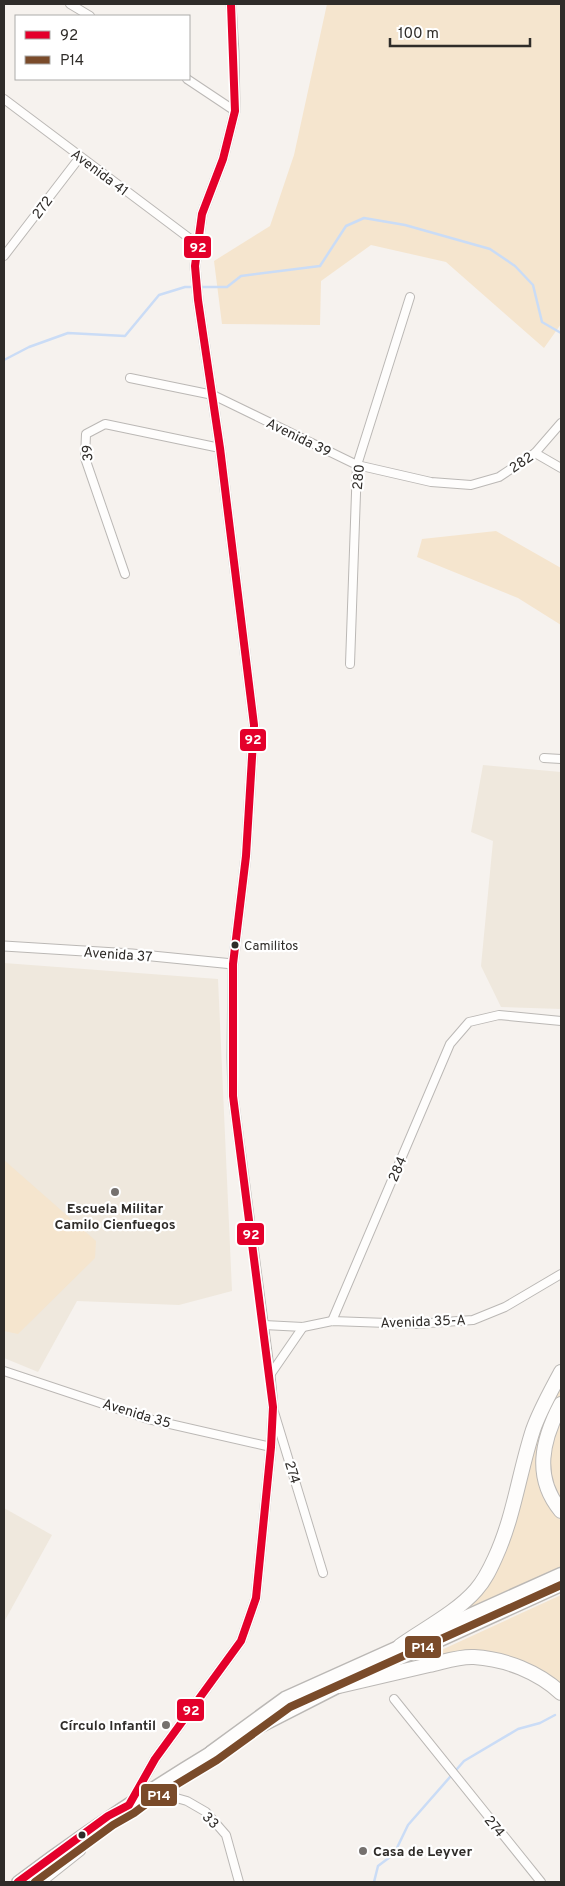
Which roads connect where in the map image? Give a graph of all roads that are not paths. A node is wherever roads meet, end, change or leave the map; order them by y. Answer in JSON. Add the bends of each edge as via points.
{"nodes":[{"id":1,"x":70,"y":4,"type":"edge"},
{"id":2,"x":231,"y":4,"type":"edge"},
{"id":3,"x":88,"y":15,"type":"edge"},
{"id":4,"x":188,"y":80,"type":"edge"},
{"id":5,"x":4,"y":99,"type":"edge"},
{"id":6,"x":235,"y":111,"type":"junction"},
{"id":7,"x":80,"y":157,"type":"junction"},
{"id":8,"x":197,"y":244,"type":"junction"},
{"id":9,"x":4,"y":256,"type":"edge"},
{"id":10,"x":410,"y":297,"type":"dead end"},
{"id":11,"x":130,"y":378,"type":"dead end"},
{"id":12,"x":213,"y":395,"type":"junction"},
{"id":13,"x":561,"y":423,"type":"edge"},
{"id":14,"x":220,"y":448,"type":"junction"},
{"id":15,"x":535,"y":453,"type":"junction"},
{"id":16,"x":357,"y":465,"type":"junction"},
{"id":17,"x":561,"y":468,"type":"edge"},
{"id":18,"x":471,"y":485,"type":"joint"},
{"id":19,"x":125,"y":574,"type":"dead end"},
{"id":20,"x":350,"y":664,"type":"dead end"},
{"id":21,"x":544,"y":758,"type":"dead end"},
{"id":22,"x":561,"y":759,"type":"edge"},
{"id":23,"x":4,"y":946,"type":"edge"},
{"id":24,"x":233,"y":964,"type":"junction"},
{"id":25,"x":561,"y":1021,"type":"edge"},
{"id":26,"x":561,"y":1274,"type":"edge"},
{"id":27,"x":332,"y":1321,"type":"junction"},
{"id":28,"x":264,"y":1325,"type":"junction"},
{"id":29,"x":303,"y":1326,"type":"junction"},
{"id":30,"x":4,"y":1371,"type":"edge"},
{"id":31,"x":561,"y":1372,"type":"edge"},
{"id":32,"x":270,"y":1375,"type":"junction"},
{"id":33,"x":561,"y":1404,"type":"edge"},
{"id":34,"x":273,"y":1407,"type":"junction"},
{"id":35,"x":272,"y":1447,"type":"junction"},
{"id":36,"x":561,"y":1512,"type":"edge"},
{"id":37,"x":323,"y":1573,"type":"dead end"},
{"id":38,"x":561,"y":1574,"type":"edge"},
{"id":39,"x":561,"y":1585,"type":"edge"},
{"id":40,"x":400,"y":1646,"type":"junction"},
{"id":41,"x":339,"y":1686,"type":"junction"},
{"id":42,"x":561,"y":1693,"type":"edge"},
{"id":43,"x":394,"y":1699,"type":"dead end"},
{"id":44,"x":211,"y":1752,"type":"junction"},
{"id":45,"x":148,"y":1790,"type":"junction"},
{"id":46,"x":129,"y":1805,"type":"junction"},
{"id":47,"x":86,"y":1832,"type":"junction"},
{"id":48,"x":20,"y":1882,"type":"edge"},
{"id":49,"x":42,"y":1882,"type":"edge"},
{"id":50,"x":239,"y":1882,"type":"edge"},
{"id":51,"x":542,"y":1882,"type":"edge"}],
"edges":[{"from":1,"to":3,"type":"street"},
{"from":2,"to":6,"type":"street","name":"274"},
{"from":4,"to":6,"type":"street"},
{"from":5,"to":7,"type":"street","name":"Avenida 41"},
{"from":6,"to":8,"type":"street","name":"274","via":[[223,159],[202,214]]},
{"from":7,"to":8,"type":"street","name":"Avenida 41"},
{"from":7,"to":9,"type":"street","name":"272"},
{"from":8,"to":12,"type":"street","name":"274","via":[[196,284]]},
{"from":10,"to":16,"type":"street","name":"280"},
{"from":11,"to":12,"type":"street","name":"Avenida 39"},
{"from":12,"to":14,"type":"street","name":"274"},
{"from":12,"to":16,"type":"street","name":"Avenida 39"},
{"from":13,"to":15,"type":"street","name":"282"},
{"from":14,"to":19,"type":"street","name":"39","via":[[105,424],[86,434],[84,458]]},
{"from":14,"to":24,"type":"street","name":"274","via":[[254,725],[246,856]]},
{"from":15,"to":17,"type":"street"},
{"from":15,"to":18,"type":"street","name":"282","via":[[498,477]]},
{"from":16,"to":18,"type":"street","name":"Avenida 39","via":[[432,482]]},
{"from":16,"to":20,"type":"street","name":"280"},
{"from":21,"to":22,"type":"street"},
{"from":23,"to":24,"type":"street","name":"Avenida 37"},
{"from":24,"to":28,"type":"street","name":"274","via":[[234,1096]]},
{"from":25,"to":27,"type":"street","name":"284","via":[[499,1015],[469,1022],[450,1044]]},
{"from":26,"to":27,"type":"street","name":"Avenida 35-A","via":[[505,1307],[473,1320],[415,1324]]},
{"from":27,"to":29,"type":"street","name":"Avenida 35-A"},
{"from":28,"to":29,"type":"street","name":"Avenida 35-A"},
{"from":28,"to":32,"type":"street","name":"274"},
{"from":29,"to":32,"type":"street"},
{"from":30,"to":35,"type":"street","name":"Avenida 35","via":[[148,1419]]},
{"from":31,"to":40,"type":"highway","via":[[533,1430],[514,1506],[487,1576],[463,1603]]},
{"from":32,"to":34,"type":"street","name":"274"},
{"from":33,"to":36,"type":"highway","via":[[550,1426],[543,1452],[543,1474]]},
{"from":34,"to":35,"type":"street"},
{"from":34,"to":37,"type":"street","name":"274"},
{"from":35,"to":46,"type":"street","via":[[256,1598],[242,1641],[155,1759]]},
{"from":38,"to":40,"type":"highway"},
{"from":39,"to":41,"type":"highway"},
{"from":40,"to":44,"type":"highway","via":[[285,1698]]},
{"from":41,"to":42,"type":"highway","via":[[472,1656],[506,1661]]},
{"from":41,"to":44,"type":"highway"},
{"from":43,"to":51,"type":"street","name":"274"},
{"from":44,"to":45,"type":"main road"},
{"from":45,"to":46,"type":"main road"},
{"from":45,"to":50,"type":"street","name":"33","via":[[187,1801],[206,1812],[226,1835]]},
{"from":46,"to":47,"type":"main road"},
{"from":47,"to":48,"type":"main road"},
{"from":47,"to":49,"type":"street","via":[[81,1851]]}]}
